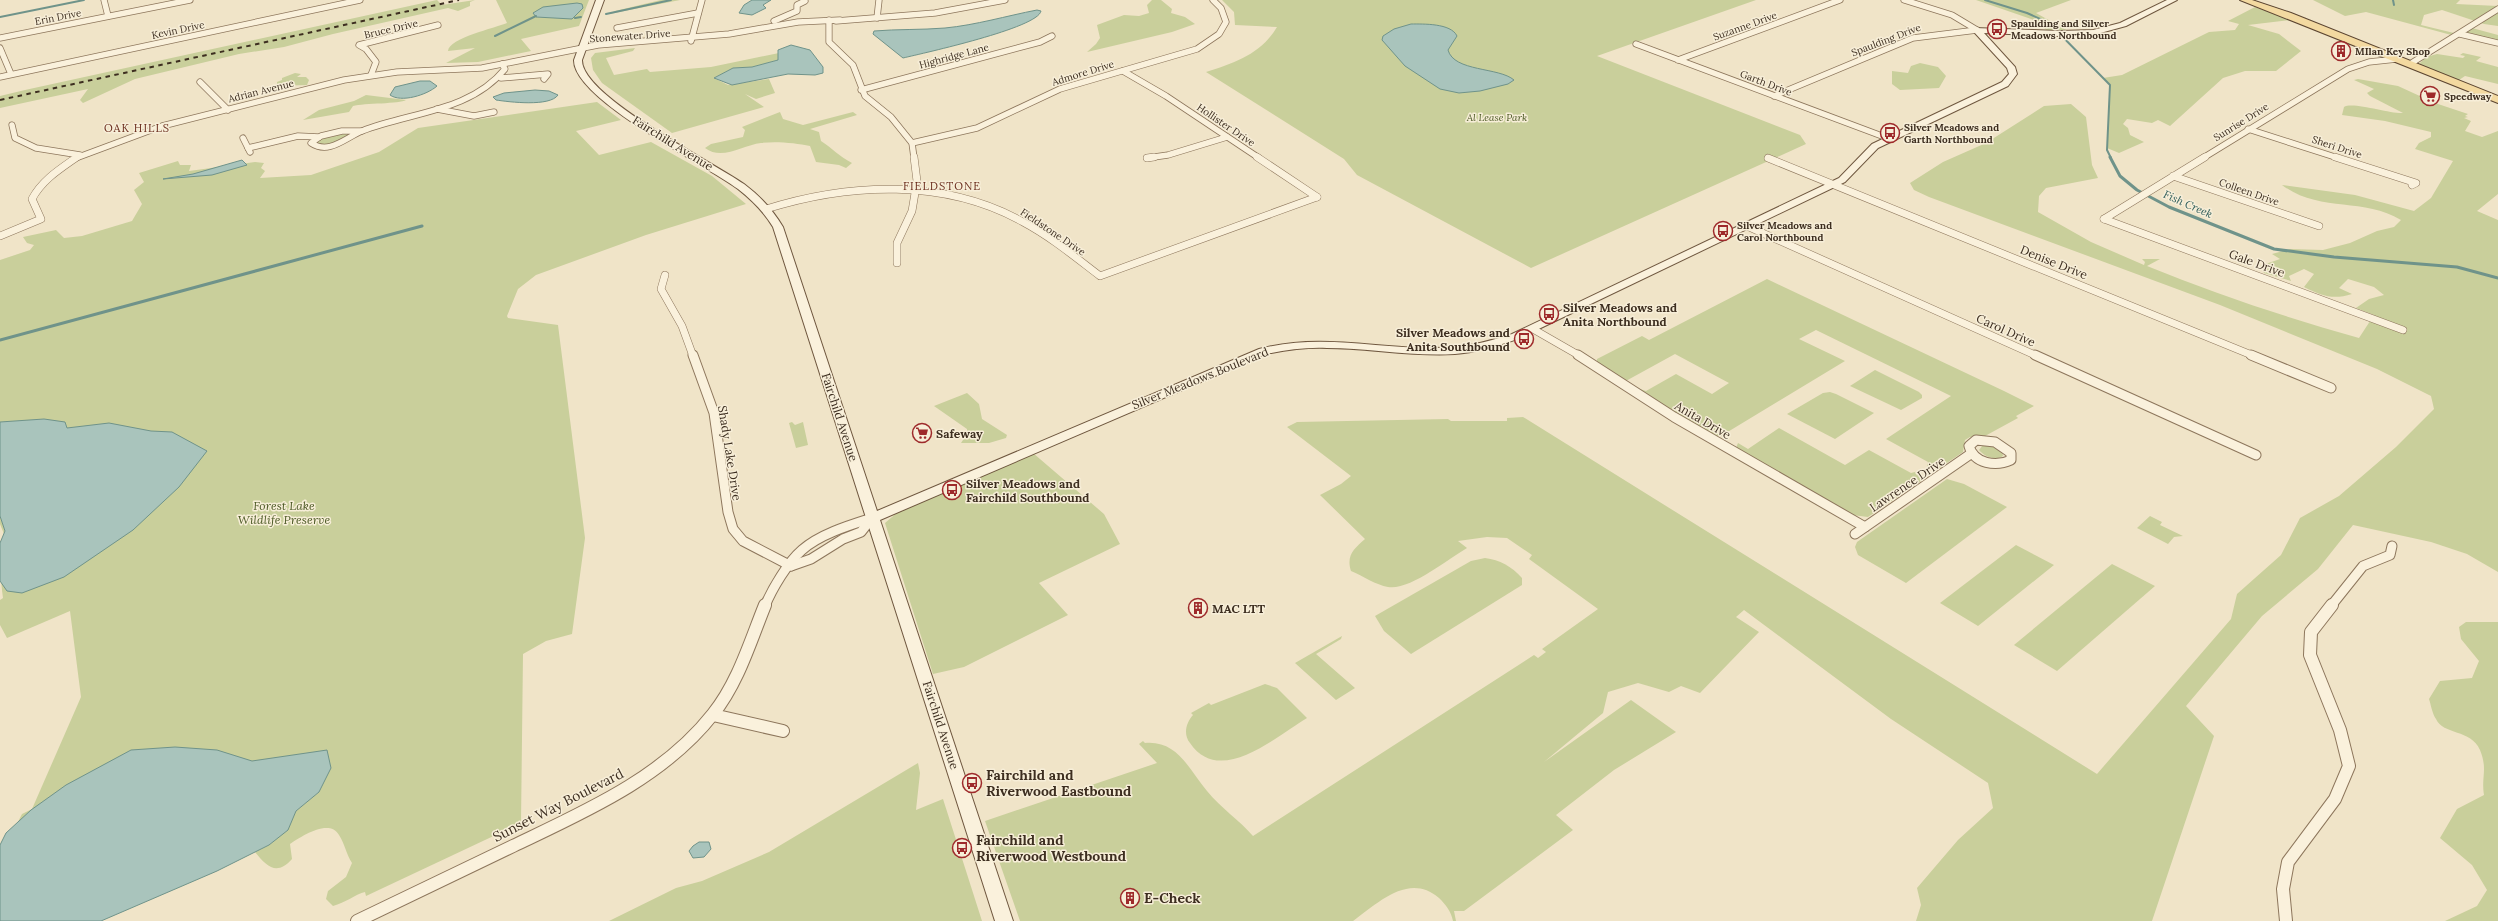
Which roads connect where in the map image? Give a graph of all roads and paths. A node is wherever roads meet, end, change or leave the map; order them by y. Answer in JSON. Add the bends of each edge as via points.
{"nodes":[{"id":1,"x":104,"y":0,"type":"edge"},
{"id":2,"x":190,"y":0,"type":"edge"},
{"id":3,"x":360,"y":0,"type":"edge"},
{"id":4,"x":600,"y":0,"type":"edge"},
{"id":5,"x":702,"y":0,"type":"edge"},
{"id":6,"x":879,"y":0,"type":"edge"},
{"id":7,"x":980,"y":0,"type":"edge"},
{"id":8,"x":1005,"y":0,"type":"edge"},
{"id":9,"x":1213,"y":0,"type":"edge"},
{"id":10,"x":1840,"y":0,"type":"edge"},
{"id":11,"x":1904,"y":0,"type":"edge"},
{"id":12,"x":2173,"y":0,"type":"edge"},
{"id":13,"x":2244,"y":0,"type":"edge"},
{"id":14,"x":805,"y":1,"type":"dead end"},
{"id":15,"x":986,"y":4,"type":"junction"},
{"id":16,"x":2498,"y":9,"type":"edge"},
{"id":17,"x":698,"y":13,"type":"junction"},
{"id":18,"x":108,"y":16,"type":"junction"},
{"id":19,"x":877,"y":18,"type":"junction"},
{"id":20,"x":829,"y":21,"type":"junction"},
{"id":21,"x":438,"y":25,"type":"dead end"},
{"id":22,"x":772,"y":26,"type":"junction"},
{"id":23,"x":617,"y":28,"type":"dead end"},
{"id":24,"x":1977,"y":30,"type":"junction"},
{"id":25,"x":2460,"y":34,"type":"junction"},
{"id":26,"x":1052,"y":36,"type":"dead end"},
{"id":27,"x":0,"y":38,"type":"edge"},
{"id":28,"x":692,"y":39,"type":"junction"},
{"id":29,"x":2498,"y":43,"type":"edge"},
{"id":30,"x":1636,"y":44,"type":"dead end"},
{"id":31,"x":0,"y":48,"type":"edge"},
{"id":32,"x":582,"y":48,"type":"junction"},
{"id":33,"x":2397,"y":59,"type":"junction"},
{"id":34,"x":1678,"y":60,"type":"junction"},
{"id":35,"x":502,"y":64,"type":"junction"},
{"id":36,"x":2410,"y":64,"type":"junction"},
{"id":37,"x":1123,"y":71,"type":"junction"},
{"id":38,"x":11,"y":74,"type":"junction"},
{"id":39,"x":371,"y":75,"type":"junction"},
{"id":40,"x":0,"y":77,"type":"edge"},
{"id":41,"x":500,"y":78,"type":"junction"},
{"id":42,"x":544,"y":79,"type":"dead end"},
{"id":43,"x":200,"y":82,"type":"dead end"},
{"id":44,"x":860,"y":90,"type":"junction"},
{"id":45,"x":1774,"y":96,"type":"junction"},
{"id":46,"x":2498,"y":100,"type":"edge"},
{"id":47,"x":437,"y":109,"type":"junction"},
{"id":48,"x":228,"y":110,"type":"junction"},
{"id":49,"x":494,"y":112,"type":"dead end"},
{"id":50,"x":12,"y":125,"type":"dead end"},
{"id":51,"x":2248,"y":129,"type":"junction"},
{"id":52,"x":362,"y":131,"type":"junction"},
{"id":53,"x":319,"y":137,"type":"junction"},
{"id":54,"x":1227,"y":137,"type":"junction"},
{"id":55,"x":243,"y":138,"type":"dead end"},
{"id":56,"x":1890,"y":139,"type":"junction"},
{"id":57,"x":912,"y":143,"type":"junction"},
{"id":58,"x":80,"y":155,"type":"junction"},
{"id":59,"x":1147,"y":158,"type":"dead end"},
{"id":60,"x":1768,"y":158,"type":"dead end"},
{"id":61,"x":2173,"y":176,"type":"junction"},
{"id":62,"x":1832,"y":184,"type":"junction"},
{"id":63,"x":2412,"y":186,"type":"dead end"},
{"id":64,"x":916,"y":191,"type":"junction"},
{"id":65,"x":1317,"y":197,"type":"joint"},
{"id":66,"x":766,"y":209,"type":"junction"},
{"id":67,"x":2104,"y":219,"type":"joint"},
{"id":68,"x":1747,"y":226,"type":"junction"},
{"id":69,"x":2319,"y":226,"type":"dead end"},
{"id":70,"x":0,"y":236,"type":"edge"},
{"id":71,"x":897,"y":263,"type":"dead end"},
{"id":72,"x":666,"y":274,"type":"dead end"},
{"id":73,"x":1533,"y":329,"type":"junction"},
{"id":74,"x":2402,"y":330,"type":"dead end"},
{"id":75,"x":2331,"y":388,"type":"dead end"},
{"id":76,"x":1972,"y":453,"type":"dead end"},
{"id":77,"x":2256,"y":455,"type":"dead end"},
{"id":78,"x":872,"y":518,"type":"junction"},
{"id":79,"x":1865,"y":527,"type":"junction"},
{"id":80,"x":1855,"y":534,"type":"dead end"},
{"id":81,"x":2392,"y":546,"type":"dead end"},
{"id":82,"x":791,"y":566,"type":"junction"},
{"id":83,"x":713,"y":715,"type":"junction"},
{"id":84,"x":783,"y":731,"type":"dead end"},
{"id":85,"x":357,"y":921,"type":"edge"},
{"id":86,"x":1004,"y":921,"type":"edge"},
{"id":87,"x":2286,"y":921,"type":"edge"}],
"edges":[{"from":1,"to":18,"type":"street"},
{"from":2,"to":18,"type":"street","name":"Erin Drive"},
{"from":3,"to":38,"type":"street","name":"Kevin Drive"},
{"from":4,"to":32,"type":"street","name":"Fairchild Avenue"},
{"from":5,"to":17,"type":"street"},
{"from":6,"to":19,"type":"street"},
{"from":7,"to":15,"type":"street"},
{"from":8,"to":15,"type":"street","name":"Stonewater Drive"},
{"from":9,"to":37,"type":"street","name":"Admore Drive","via":[[1227,18],[1225,28],[1219,35],[1197,49]]},
{"from":10,"to":34,"type":"street","name":"Suzanne Drive"},
{"from":11,"to":24,"type":"street","name":"Silver Meadows Boulevard","via":[[1952,15]]},
{"from":12,"to":24,"type":"street","name":"Spaulding Drive","via":[[2106,30]]},
{"from":13,"to":33,"type":"main road"},
{"from":14,"to":22,"type":"street","via":[[797,5],[797,11],[771,22]]},
{"from":15,"to":19,"type":"street","name":"Stonewater Drive","via":[[935,13]]},
{"from":16,"to":25,"type":"street"},
{"from":17,"to":23,"type":"street"},
{"from":17,"to":28,"type":"street"},
{"from":18,"to":27,"type":"street","name":"Erin Drive"},
{"from":19,"to":20,"type":"street","name":"Stonewater Drive"},
{"from":20,"to":22,"type":"street","name":"Stonewater Drive"},
{"from":20,"to":28,"type":"street","name":"Stonewater Drive"},
{"from":20,"to":44,"type":"street","via":[[829,42],[853,65]]},
{"from":21,"to":39,"type":"street","name":"Bruce Drive","via":[[359,45],[366,49],[376,62]]},
{"from":22,"to":28,"type":"street","name":"Stonewater Drive"},
{"from":24,"to":45,"type":"street","name":"Spaulding Drive","via":[[1913,38]]},
{"from":24,"to":56,"type":"street","name":"Silver Meadows Boulevard","via":[[2012,66],[2012,77],[1998,87]]},
{"from":25,"to":29,"type":"street"},
{"from":25,"to":36,"type":"street"},
{"from":26,"to":44,"type":"street","name":"Highridge Lane","via":[[1040,42]]},
{"from":28,"to":32,"type":"street","name":"Stonewater Drive","via":[[596,49]]},
{"from":30,"to":34,"type":"street","name":"Garth Drive"},
{"from":31,"to":38,"type":"street"},
{"from":32,"to":35,"type":"street","name":"Adrian Avenue"},
{"from":32,"to":66,"type":"street","name":"Fairchild Avenue","via":[[579,70],[595,90],[646,127],[731,180]]},
{"from":33,"to":36,"type":"main road"},
{"from":33,"to":51,"type":"street","name":"Sunrise Drive","via":[[2369,62],[2348,69]]},
{"from":34,"to":45,"type":"street","name":"Garth Drive"},
{"from":35,"to":39,"type":"street","name":"Adrian Avenue","via":[[449,71]]},
{"from":35,"to":41,"type":"street","via":[[505,69]]},
{"from":36,"to":46,"type":"main road"},
{"from":37,"to":54,"type":"street","name":"Hollister Drive"},
{"from":37,"to":57,"type":"street","name":"Admore Drive","via":[[1048,93],[1005,117],[977,128]]},
{"from":38,"to":40,"type":"street","name":"Kevin Drive"},
{"from":39,"to":48,"type":"street","name":"Adrian Avenue"},
{"from":41,"to":42,"type":"street","via":[[548,74]]},
{"from":41,"to":47,"type":"street","via":[[484,89]]},
{"from":43,"to":48,"type":"street"},
{"from":44,"to":57,"type":"street","via":[[891,117]]},
{"from":45,"to":56,"type":"street","name":"Garth Drive"},
{"from":47,"to":49,"type":"street","via":[[474,116]]},
{"from":47,"to":52,"type":"street"},
{"from":48,"to":58,"type":"street","name":"Adrian Avenue","via":[[156,128]]},
{"from":50,"to":58,"type":"street","via":[[15,138],[36,148]]},
{"from":51,"to":61,"type":"street","name":"Sunrise Drive"},
{"from":51,"to":63,"type":"street","name":"Sheri Drive","via":[[2416,182]]},
{"from":52,"to":53,"type":"street"},
{"from":52,"to":53,"type":"street","via":[[340,144],[323,147],[311,143]]},
{"from":53,"to":55,"type":"street","via":[[298,136],[249,150]]},
{"from":54,"to":59,"type":"street","via":[[1180,152]]},
{"from":54,"to":65,"type":"street","name":"Hollister Drive"},
{"from":56,"to":62,"type":"street","name":"Silver Meadows Boulevard","via":[[1868,151],[1852,173]]},
{"from":57,"to":64,"type":"street","via":[[917,170]]},
{"from":58,"to":70,"type":"street","name":"Adrian Avenue","via":[[37,189],[32,199],[41,219]]},
{"from":60,"to":62,"type":"street","name":"Denise Drive"},
{"from":61,"to":67,"type":"street","name":"Sunrise Drive"},
{"from":61,"to":69,"type":"street","name":"Colleen Drive"},
{"from":62,"to":68,"type":"street","name":"Silver Meadows Boulevard"},
{"from":62,"to":75,"type":"street","name":"Denise Drive"},
{"from":64,"to":65,"type":"street","name":"Fieldstone Drive","via":[[951,197],[1009,214],[1045,236],[1100,276]]},
{"from":64,"to":66,"type":"street","name":"Fieldstone Drive","via":[[848,191],[798,199]]},
{"from":64,"to":71,"type":"street","via":[[912,211],[897,243]]},
{"from":66,"to":78,"type":"street","name":"Fairchild Avenue","via":[[778,227]]},
{"from":67,"to":74,"type":"street","name":"Gale Drive"},
{"from":68,"to":73,"type":"street","name":"Silver Meadows Boulevard"},
{"from":68,"to":77,"type":"street","name":"Carol Drive"},
{"from":72,"to":82,"type":"street","name":"Shady Lake Drive","via":[[661,289],[682,326],[714,413],[728,512],[733,529],[743,541]]},
{"from":73,"to":78,"type":"street","name":"Silver Meadows Boulevard","via":[[1497,344],[1463,350],[1309,343],[1262,351]]},
{"from":73,"to":79,"type":"street","name":"Anita Drive","via":[[1674,417]]},
{"from":76,"to":79,"type":"street","name":"Lawrence Drive"},
{"from":78,"to":82,"type":"street","via":[[861,532],[843,539],[811,559]]},
{"from":78,"to":86,"type":"street","name":"Fairchild Avenue"},
{"from":79,"to":80,"type":"street","name":"Lawrence Drive"},
{"from":81,"to":87,"type":"street","via":[[2390,555],[2364,566],[2311,632],[2310,655],[2340,730],[2349,766],[2335,799],[2288,862],[2283,889]]},
{"from":82,"to":83,"type":"street","name":"Sunset Way Boulevard","via":[[771,591],[728,694]]},
{"from":83,"to":84,"type":"street"},
{"from":83,"to":85,"type":"street","name":"Sunset Way Boulevard","via":[[686,744],[602,803]]}]}
